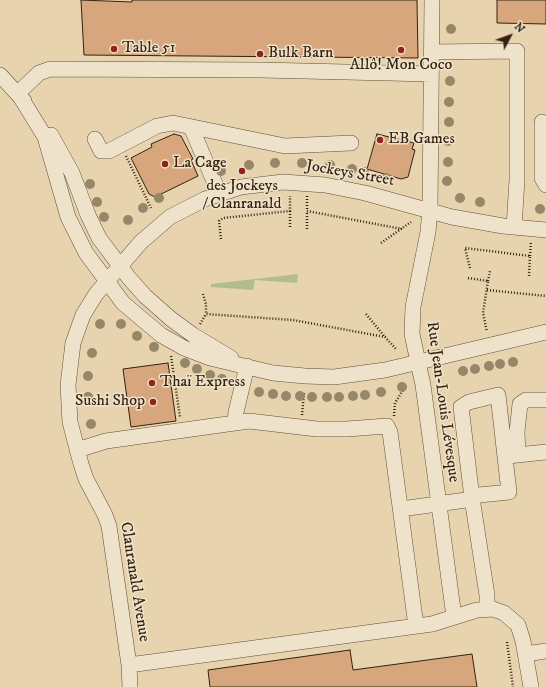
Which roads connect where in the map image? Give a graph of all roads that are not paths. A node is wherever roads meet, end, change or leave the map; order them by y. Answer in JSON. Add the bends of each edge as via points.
{"nodes":[{"id":1,"x":432,"y":0,"type":"edge"},
{"id":2,"x":431,"y":52,"type":"junction"},
{"id":3,"x":431,"y":74,"type":"junction"},
{"id":4,"x":0,"y":75,"type":"edge"},
{"id":5,"x":18,"y":93,"type":"junction"},
{"id":6,"x":542,"y":122,"type":"dead end"},
{"id":7,"x":190,"y":127,"type":"junction"},
{"id":8,"x":95,"y":139,"type":"dead end"},
{"id":9,"x":351,"y":143,"type":"dead end"},
{"id":10,"x":546,"y":185,"type":"edge"},
{"id":11,"x":219,"y":193,"type":"junction"},
{"id":12,"x":430,"y":210,"type":"junction"},
{"id":13,"x":514,"y":227,"type":"junction"},
{"id":14,"x":546,"y":230,"type":"edge"},
{"id":15,"x":119,"y":266,"type":"junction"},
{"id":16,"x":106,"y":282,"type":"junction"},
{"id":17,"x":546,"y":332,"type":"edge"},
{"id":18,"x":518,"y":338,"type":"junction"},
{"id":19,"x":546,"y":339,"type":"edge"},
{"id":20,"x":418,"y":362,"type":"junction"},
{"id":21,"x":247,"y":366,"type":"junction"},
{"id":22,"x":546,"y":400,"type":"edge"},
{"id":23,"x":235,"y":423,"type":"junction"},
{"id":24,"x":77,"y":450,"type":"junction"},
{"id":25,"x":546,"y":452,"type":"edge"},
{"id":26,"x":511,"y":455,"type":"junction"},
{"id":27,"x":472,"y":498,"type":"junction"},
{"id":28,"x":439,"y":505,"type":"junction"},
{"id":29,"x":401,"y":509,"type":"junction"},
{"id":30,"x":487,"y":609,"type":"junction"},
{"id":31,"x":454,"y":617,"type":"junction"},
{"id":32,"x":416,"y":626,"type":"junction"},
{"id":33,"x":546,"y":651,"type":"edge"},
{"id":34,"x":526,"y":654,"type":"junction"},
{"id":35,"x":128,"y":665,"type":"junction"},
{"id":36,"x":130,"y":687,"type":"edge"},
{"id":37,"x":531,"y":687,"type":"edge"}],
"edges":[{"from":1,"to":2,"type":"street","name":"Rue Jean-Louis Lévesque"},
{"from":2,"to":3,"type":"street","name":"Rue Jean-Louis Lévesque"},
{"from":2,"to":13,"type":"street","via":[[517,51],[517,180]]},
{"from":3,"to":5,"type":"street","via":[[50,69],[40,73]]},
{"from":3,"to":12,"type":"street","name":"Rue Jean-Louis Lévesque"},
{"from":4,"to":5,"type":"street"},
{"from":5,"to":15,"type":"street","via":[[60,149],[94,227]]},
{"from":5,"to":16,"type":"street","via":[[45,137],[64,206],[74,230]]},
{"from":6,"to":10,"type":"street","via":[[542,178]]},
{"from":7,"to":8,"type":"street","via":[[173,123],[157,126],[110,151],[101,151]]},
{"from":7,"to":9,"type":"street","via":[[285,146]]},
{"from":7,"to":11,"type":"street"},
{"from":11,"to":12,"type":"street","name":"Jockeys Street","via":[[265,184],[317,184]]},
{"from":11,"to":15,"type":"street","name":"Jockeys Street","via":[[192,204],[166,220]]},
{"from":12,"to":13,"type":"street","name":"Jockeys Street","via":[[452,217]]},
{"from":12,"to":20,"type":"street","name":"Rue Jean-Louis Lévesque","via":[[412,318],[412,338]]},
{"from":13,"to":14,"type":"street","name":"Jockeys Street"},
{"from":15,"to":16,"type":"street","name":"Jockeys Street"},
{"from":15,"to":21,"type":"street","via":[[145,296],[171,319],[209,345]]},
{"from":16,"to":21,"type":"street","via":[[132,312],[171,341],[195,353]]},
{"from":16,"to":24,"type":"street","name":"Clanranald Avenue","via":[[83,316],[73,343],[68,399],[70,422]]},
{"from":17,"to":18,"type":"street"},
{"from":18,"to":19,"type":"street"},
{"from":18,"to":20,"type":"street"},
{"from":20,"to":21,"type":"street","via":[[374,372],[334,377],[290,375]]},
{"from":20,"to":28,"type":"street","name":"Rue Jean-Louis Lévesque"},
{"from":21,"to":23,"type":"street"},
{"from":22,"to":26,"type":"street","via":[[526,400],[520,404]]},
{"from":23,"to":24,"type":"street","via":[[106,441]]},
{"from":23,"to":29,"type":"street","via":[[249,421],[317,429],[386,426],[390,432]]},
{"from":24,"to":35,"type":"street","name":"Clanranald Avenue","via":[[86,479],[106,515],[109,526]]},
{"from":25,"to":26,"type":"street"},
{"from":26,"to":27,"type":"street","via":[[509,492]]},
{"from":26,"to":27,"type":"street","via":[[498,395],[469,402],[460,407]]},
{"from":27,"to":28,"type":"street"},
{"from":27,"to":30,"type":"street"},
{"from":28,"to":29,"type":"street"},
{"from":28,"to":31,"type":"street","name":"Rue Jean-Louis Lévesque"},
{"from":29,"to":32,"type":"street"},
{"from":30,"to":31,"type":"street"},
{"from":30,"to":34,"type":"street","via":[[504,613],[514,620]]},
{"from":31,"to":32,"type":"street"},
{"from":32,"to":35,"type":"street"},
{"from":33,"to":34,"type":"street"},
{"from":34,"to":37,"type":"street"},
{"from":35,"to":36,"type":"street","name":"Clanranald Avenue"}]}
